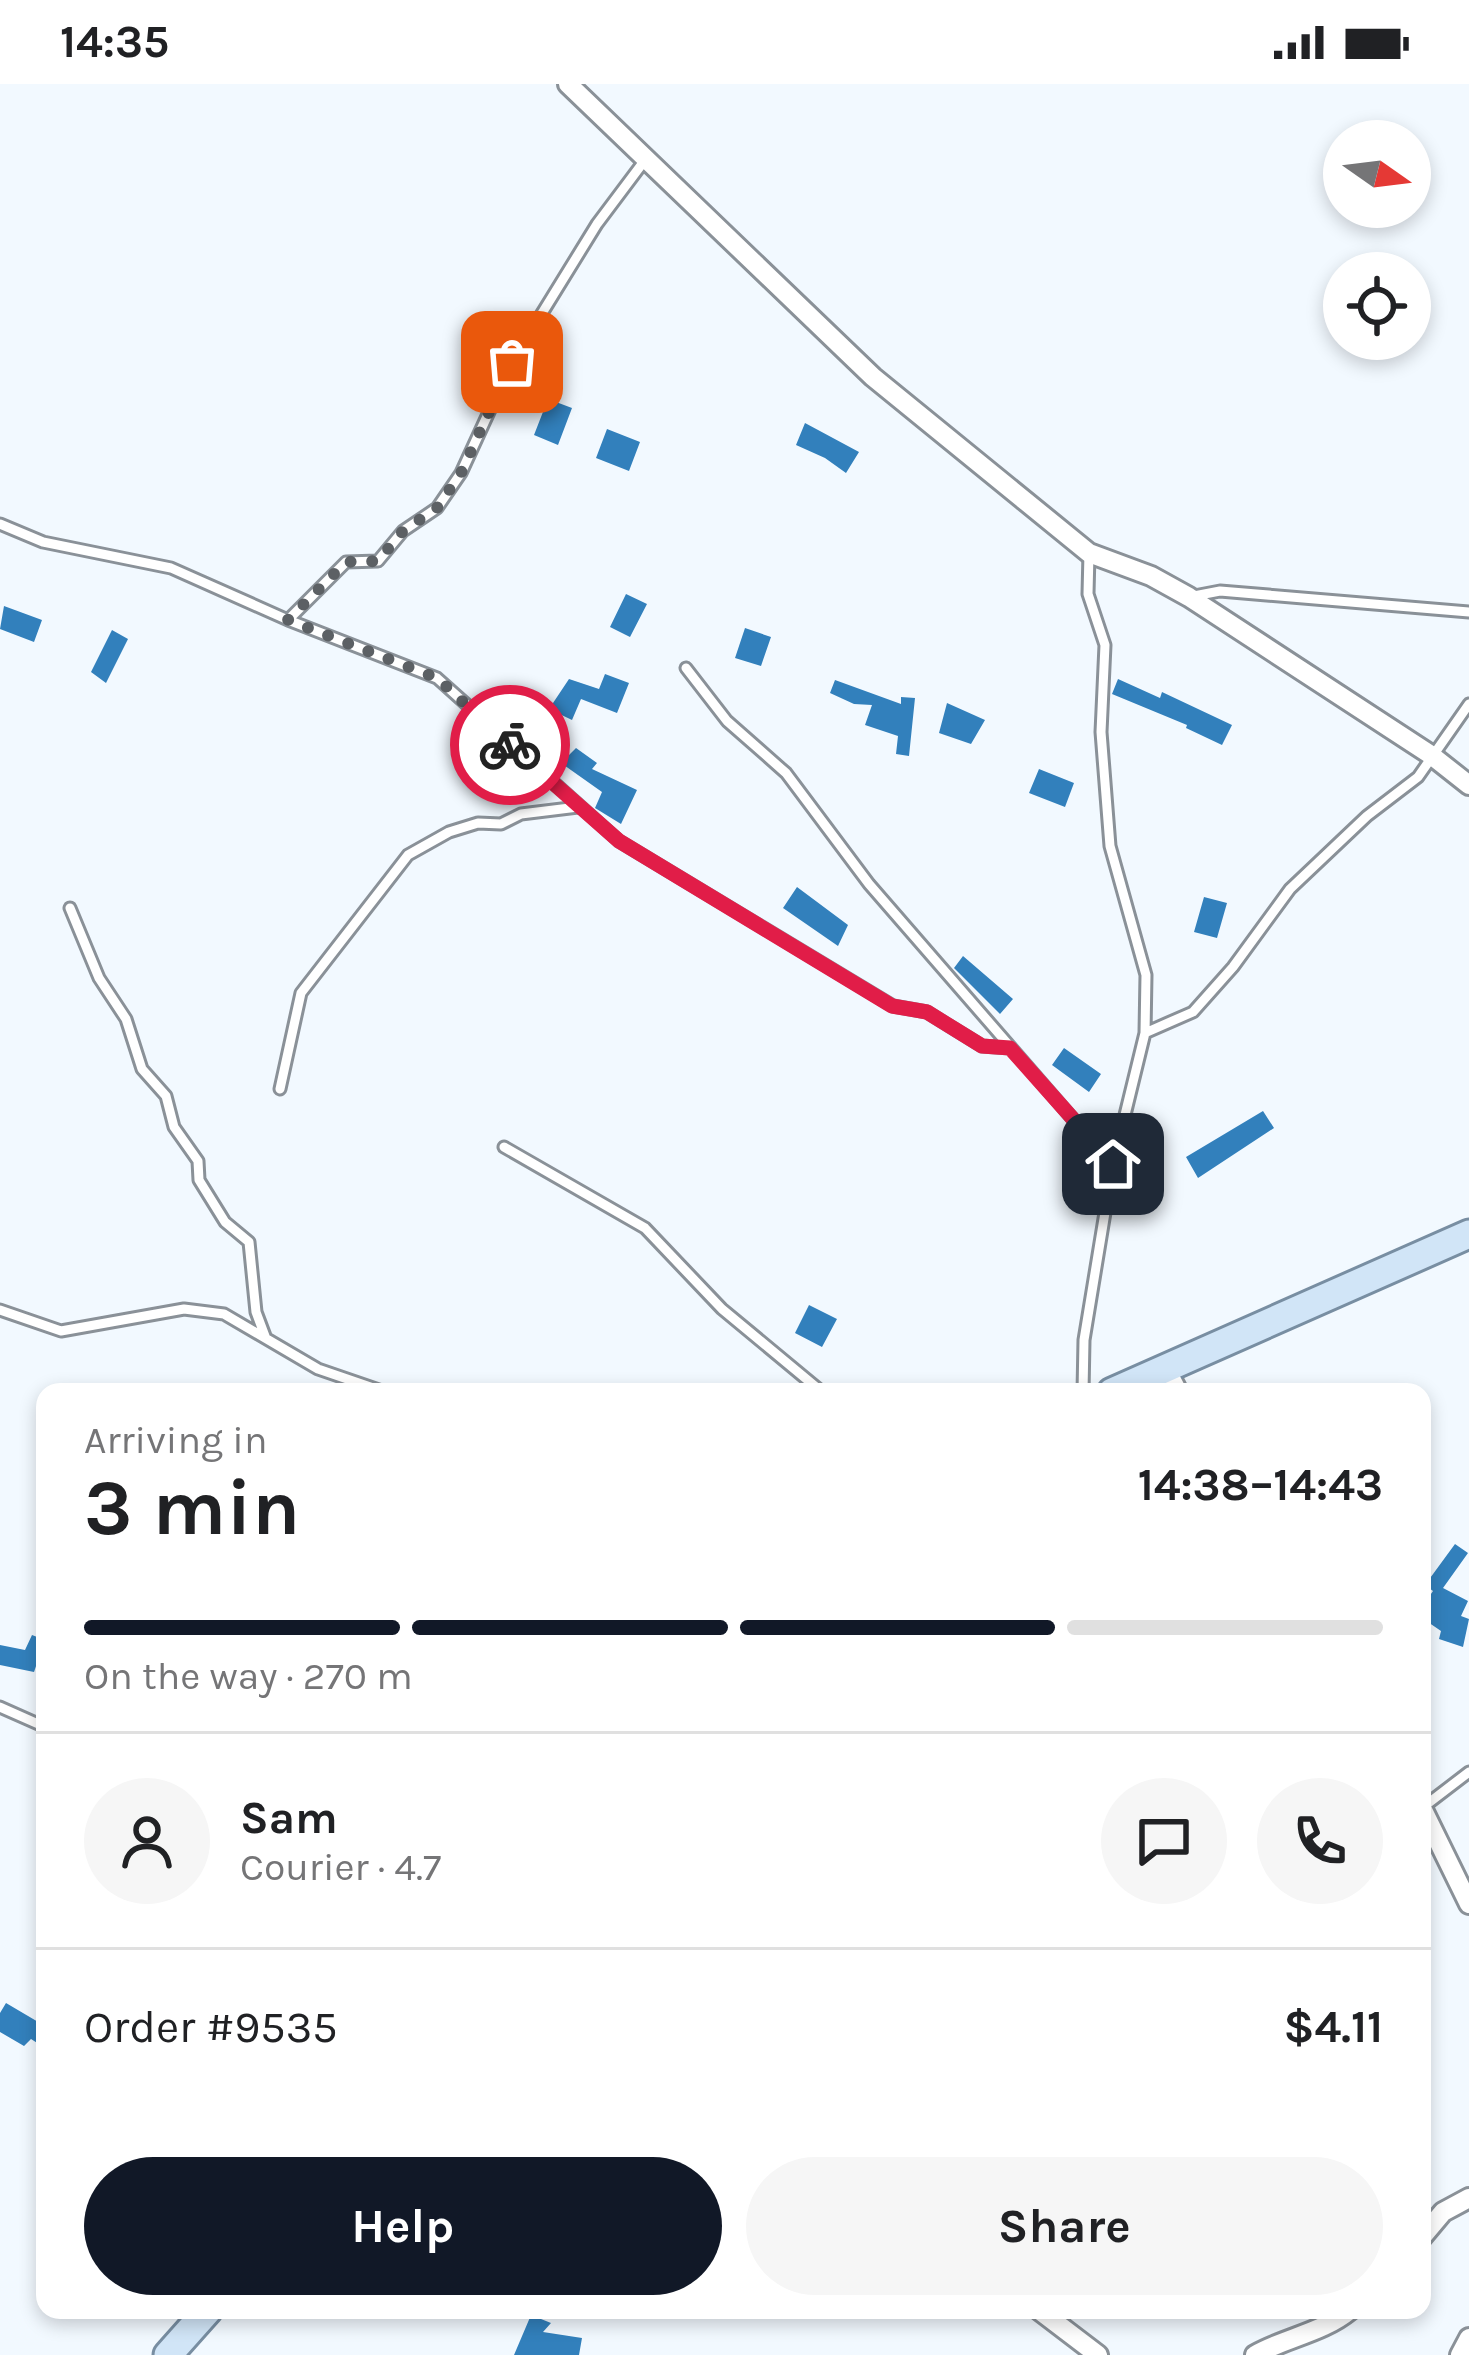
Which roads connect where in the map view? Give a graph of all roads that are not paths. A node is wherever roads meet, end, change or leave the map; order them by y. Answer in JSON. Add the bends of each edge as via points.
{"nodes":[{"id":1,"x":568,"y":84,"type":"edge"},
{"id":2,"x":645,"y":160,"type":"junction"},
{"id":3,"x":0,"y":524,"type":"edge"},
{"id":4,"x":1089,"y":553,"type":"junction"},
{"id":5,"x":1189,"y":597,"type":"junction"},
{"id":6,"x":1469,"y":612,"type":"edge"},
{"id":7,"x":288,"y":620,"type":"junction"},
{"id":8,"x":686,"y":668,"type":"dead end"},
{"id":9,"x":1469,"y":704,"type":"edge"},
{"id":10,"x":1431,"y":755,"type":"junction"},
{"id":11,"x":1469,"y":784,"type":"edge"},
{"id":12,"x":578,"y":807,"type":"junction"},
{"id":13,"x":70,"y":908,"type":"dead end"},
{"id":14,"x":1145,"y":1033,"type":"junction"},
{"id":15,"x":1010,"y":1048,"type":"junction"},
{"id":16,"x":280,"y":1089,"type":"dead end"},
{"id":17,"x":504,"y":1147,"type":"dead end"},
{"id":18,"x":1113,"y":1164,"type":"junction"},
{"id":19,"x":1469,"y":1234,"type":"edge"},
{"id":20,"x":0,"y":1310,"type":"edge"},
{"id":21,"x":265,"y":1336,"type":"junction"},
{"id":22,"x":1171,"y":1380,"type":"edge"},
{"id":23,"x":359,"y":1383,"type":"edge"},
{"id":24,"x":811,"y":1383,"type":"edge"},
{"id":25,"x":1083,"y":1383,"type":"edge"},
{"id":26,"x":0,"y":1707,"type":"edge"},
{"id":27,"x":36,"y":1723,"type":"edge"},
{"id":28,"x":1469,"y":1772,"type":"edge"},
{"id":29,"x":1431,"y":1801,"type":"edge"},
{"id":30,"x":1431,"y":1826,"type":"edge"},
{"id":31,"x":1469,"y":1904,"type":"edge"},
{"id":32,"x":1469,"y":2198,"type":"edge"},
{"id":33,"x":1431,"y":2226,"type":"edge"},
{"id":34,"x":200,"y":2319,"type":"edge"},
{"id":35,"x":1052,"y":2319,"type":"edge"},
{"id":36,"x":1338,"y":2319,"type":"edge"},
{"id":37,"x":1469,"y":2338,"type":"edge"},
{"id":38,"x":168,"y":2355,"type":"edge"},
{"id":39,"x":1098,"y":2355,"type":"edge"},
{"id":40,"x":1255,"y":2355,"type":"edge"},
{"id":41,"x":1460,"y":2355,"type":"edge"}],
"edges":[{"from":1,"to":2,"type":"street"},
{"from":2,"to":4,"type":"street","via":[[873,377]]},
{"from":2,"to":7,"type":"lane","via":[[512,362],[437,508],[378,561],[346,562]]},
{"from":3,"to":7,"type":"lane","via":[[43,542],[171,568]]},
{"from":4,"to":5,"type":"street"},
{"from":4,"to":14,"type":"lane","via":[[1088,594],[1105,646],[1101,732],[1110,846],[1146,975]]},
{"from":5,"to":6,"type":"lane","via":[[1220,591]]},
{"from":5,"to":10,"type":"street"},
{"from":7,"to":12,"type":"lane","via":[[437,678]]},
{"from":8,"to":15,"type":"lane","via":[[727,721],[786,773]]},
{"from":9,"to":10,"type":"lane"},
{"from":10,"to":11,"type":"street"},
{"from":10,"to":14,"type":"lane","via":[[1418,777],[1290,889],[1193,1012]]},
{"from":12,"to":15,"type":"lane","via":[[619,841],[892,1006],[927,1012],[982,1046]]},
{"from":12,"to":16,"type":"lane","via":[[478,823],[408,855],[301,993]]},
{"from":13,"to":21,"type":"lane","via":[[142,1069],[166,1096],[174,1127],[197,1161],[199,1180],[248,1242]]},
{"from":14,"to":18,"type":"lane"},
{"from":15,"to":18,"type":"lane"},
{"from":17,"to":24,"type":"lane","via":[[645,1228],[722,1309]]},
{"from":18,"to":25,"type":"lane"},
{"from":19,"to":22,"type":"main road"},
{"from":20,"to":21,"type":"lane","via":[[61,1331],[184,1309],[224,1314]]},
{"from":21,"to":23,"type":"lane"},
{"from":26,"to":27,"type":"lane"},
{"from":28,"to":29,"type":"lane"},
{"from":30,"to":31,"type":"street"},
{"from":32,"to":33,"type":"street"},
{"from":34,"to":38,"type":"main road"},
{"from":35,"to":39,"type":"street"},
{"from":36,"to":40,"type":"street"},
{"from":37,"to":41,"type":"street"}]}
